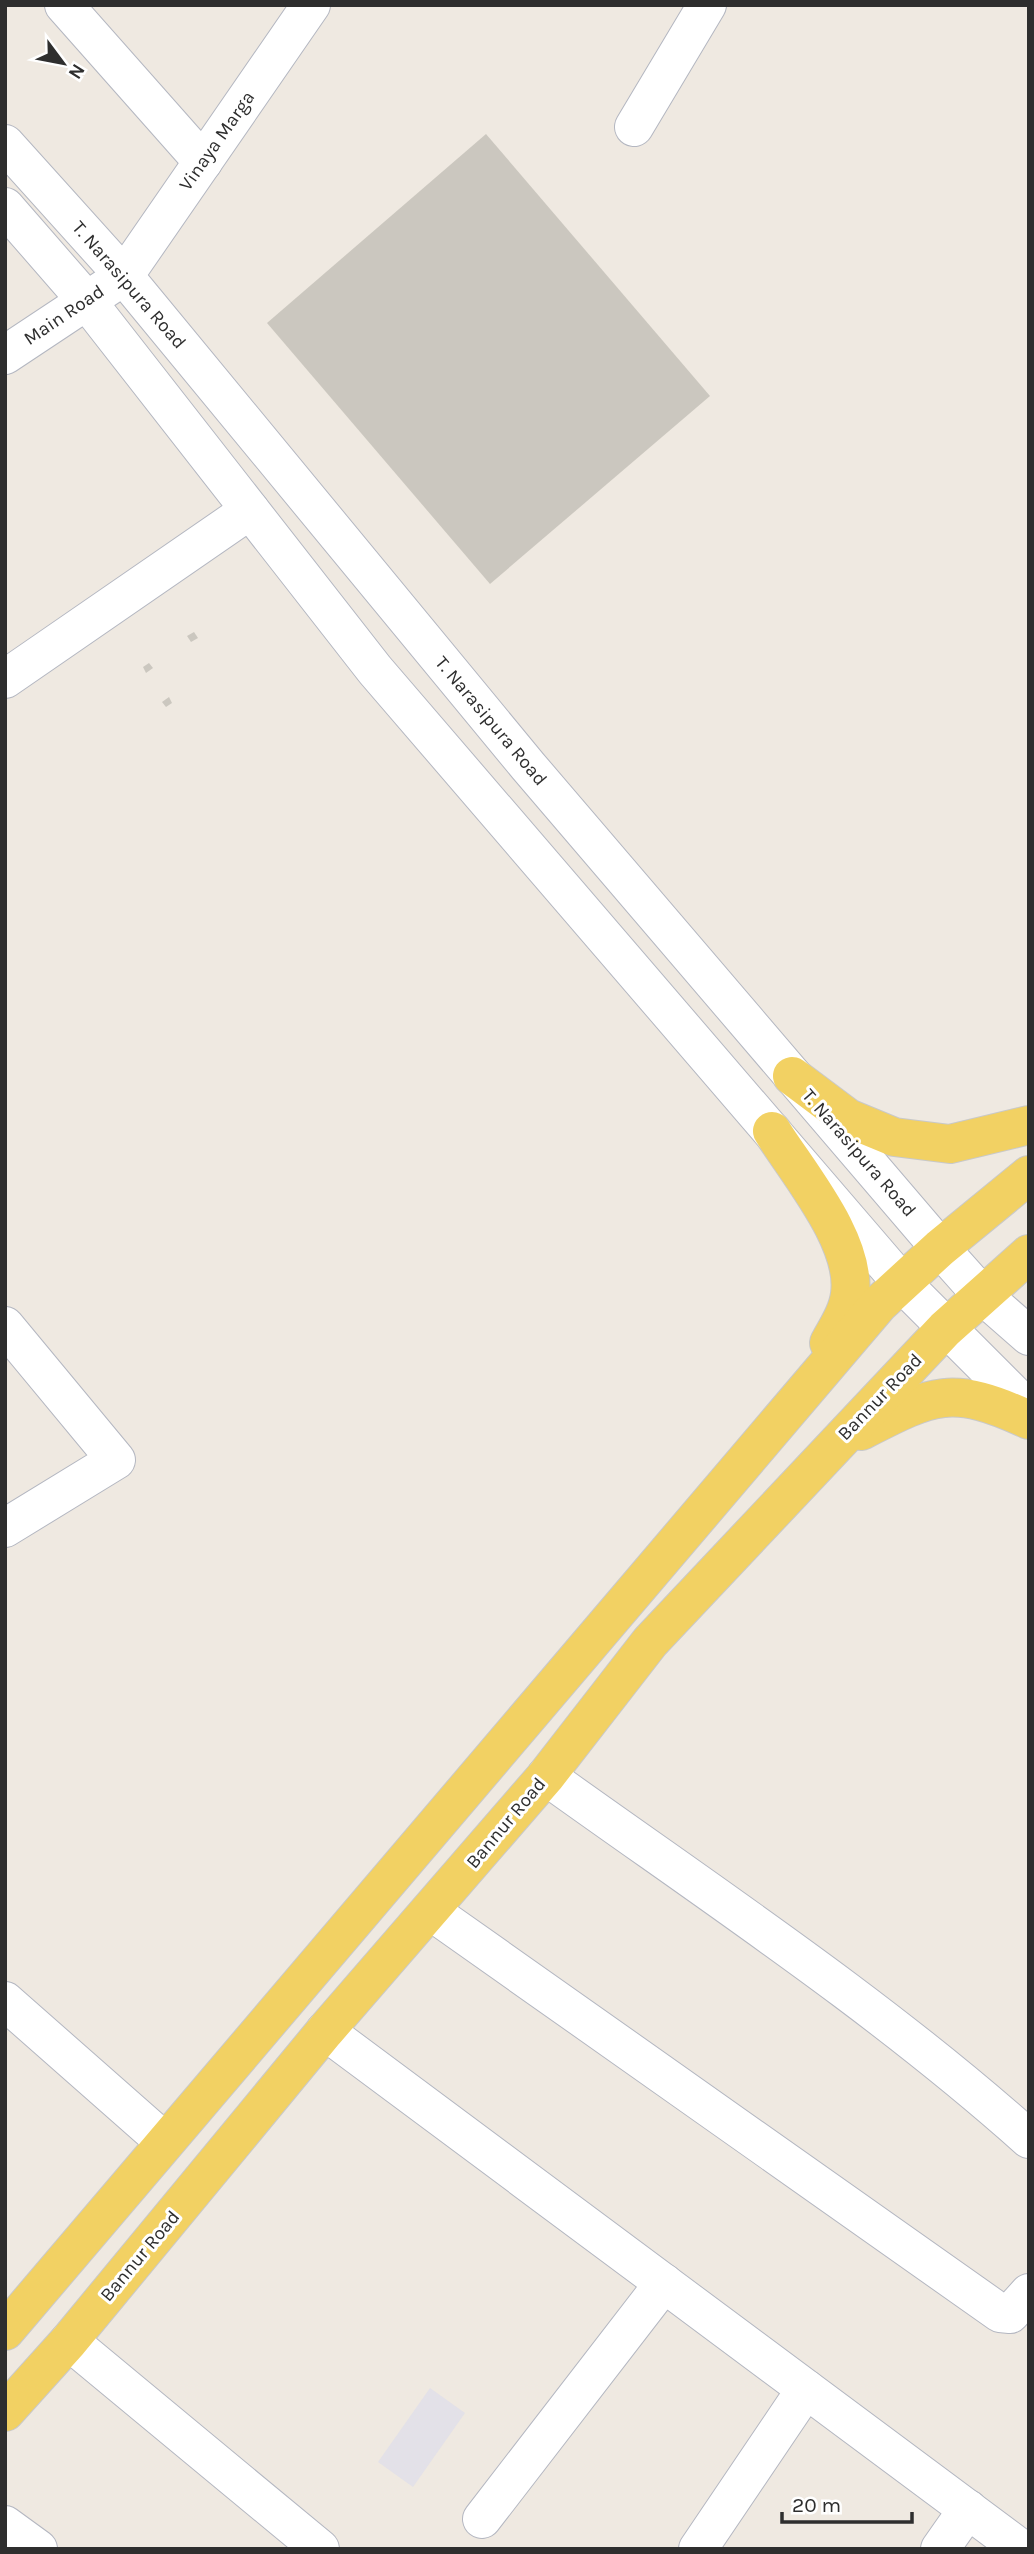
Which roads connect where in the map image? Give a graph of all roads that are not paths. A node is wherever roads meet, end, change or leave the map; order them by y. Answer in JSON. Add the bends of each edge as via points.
{"nodes":[{"id":1,"x":64,"y":5,"type":"edge"},
{"id":2,"x":311,"y":5,"type":"edge"},
{"id":3,"x":707,"y":5,"type":"edge"},
{"id":4,"x":634,"y":127,"type":"dead end"},
{"id":5,"x":5,"y":144,"type":"edge"},
{"id":6,"x":203,"y":162,"type":"junction"},
{"id":7,"x":5,"y":207,"type":"edge"},
{"id":8,"x":124,"y":276,"type":"junction"},
{"id":9,"x":86,"y":300,"type":"junction"},
{"id":10,"x":5,"y":355,"type":"edge"},
{"id":11,"x":250,"y":510,"type":"junction"},
{"id":12,"x":5,"y":679,"type":"edge"},
{"id":13,"x":792,"y":1076,"type":"junction"},
{"id":14,"x":1029,"y":1125,"type":"edge"},
{"id":15,"x":772,"y":1131,"type":"junction"},
{"id":16,"x":1029,"y":1175,"type":"edge"},
{"id":17,"x":940,"y":1248,"type":"junction"},
{"id":18,"x":1029,"y":1254,"type":"edge"},
{"id":19,"x":901,"y":1282,"type":"junction"},
{"id":20,"x":981,"y":1294,"type":"junction"},
{"id":21,"x":5,"y":1326,"type":"edge"},
{"id":22,"x":945,"y":1329,"type":"junction"},
{"id":23,"x":1029,"y":1336,"type":"edge"},
{"id":24,"x":1029,"y":1410,"type":"edge"},
{"id":25,"x":788,"y":1411,"type":"junction"},
{"id":26,"x":1029,"y":1420,"type":"edge"},
{"id":27,"x":835,"y":1444,"type":"junction"},
{"id":28,"x":5,"y":1528,"type":"edge"},
{"id":29,"x":546,"y":1776,"type":"junction"},
{"id":30,"x":432,"y":1912,"type":"junction"},
{"id":31,"x":5,"y":2001,"type":"edge"},
{"id":32,"x":325,"y":2031,"type":"junction"},
{"id":33,"x":1029,"y":2139,"type":"edge"},
{"id":34,"x":165,"y":2142,"type":"junction"},
{"id":35,"x":664,"y":2283,"type":"junction"},
{"id":36,"x":1029,"y":2293,"type":"edge"},
{"id":37,"x":5,"y":2331,"type":"edge"},
{"id":38,"x":69,"y":2341,"type":"junction"},
{"id":39,"x":806,"y":2389,"type":"junction"},
{"id":40,"x":5,"y":2412,"type":"edge"},
{"id":41,"x":968,"y":2509,"type":"junction"},
{"id":42,"x":482,"y":2519,"type":"dead end"},
{"id":43,"x":5,"y":2525,"type":"edge"},
{"id":44,"x":38,"y":2549,"type":"edge"},
{"id":45,"x":320,"y":2549,"type":"edge"},
{"id":46,"x":698,"y":2549,"type":"edge"},
{"id":47,"x":940,"y":2549,"type":"edge"},
{"id":48,"x":1021,"y":2549,"type":"edge"}],
"edges":[{"from":1,"to":6,"type":"street"},
{"from":2,"to":6,"type":"street","name":"Vinaya Marga"},
{"from":3,"to":4,"type":"street"},
{"from":5,"to":8,"type":"street","name":"T. Narasipura Road"},
{"from":6,"to":8,"type":"street","name":"Vinaya Marga"},
{"from":7,"to":9,"type":"street"},
{"from":8,"to":9,"type":"street","name":"Main Road"},
{"from":8,"to":13,"type":"street","name":"T. Narasipura Road","via":[[528,766]]},
{"from":9,"to":10,"type":"street","name":"Main Road"},
{"from":9,"to":11,"type":"street"},
{"from":11,"to":12,"type":"street"},
{"from":11,"to":15,"type":"street","via":[[375,670]]},
{"from":13,"to":14,"type":"main road","via":[[848,1118],[894,1137],[950,1144]]},
{"from":13,"to":17,"type":"street","name":"T. Narasipura Road"},
{"from":15,"to":19,"type":"street"},
{"from":15,"to":25,"type":"main road","via":[[835,1231],[850,1266],[846,1311]]},
{"from":16,"to":17,"type":"main road"},
{"from":17,"to":19,"type":"main road"},
{"from":17,"to":20,"type":"street","name":"T. Narasipura Road"},
{"from":18,"to":20,"type":"main road","name":"Bannur Road"},
{"from":19,"to":22,"type":"street"},
{"from":19,"to":25,"type":"main road"},
{"from":20,"to":22,"type":"main road","name":"Bannur Road"},
{"from":20,"to":23,"type":"street","name":"T. Narasipura Road"},
{"from":21,"to":28,"type":"street","via":[[116,1460]]},
{"from":22,"to":24,"type":"street"},
{"from":22,"to":27,"type":"main road","name":"Bannur Road"},
{"from":25,"to":34,"type":"main road"},
{"from":26,"to":27,"type":"main road","via":[[995,1404],[959,1396],[941,1398],[920,1401]]},
{"from":27,"to":29,"type":"main road","name":"Bannur Road","via":[[650,1642]]},
{"from":29,"to":30,"type":"main road","name":"Bannur Road"},
{"from":29,"to":33,"type":"street","via":[[857,2000]]},
{"from":30,"to":32,"type":"main road","name":"Bannur Road"},
{"from":30,"to":36,"type":"street","via":[[1000,2313],[1010,2314]]},
{"from":31,"to":34,"type":"street"},
{"from":32,"to":35,"type":"street"},
{"from":32,"to":38,"type":"main road","name":"Bannur Road"},
{"from":34,"to":37,"type":"main road"},
{"from":35,"to":39,"type":"street"},
{"from":35,"to":42,"type":"street"},
{"from":38,"to":40,"type":"main road","name":"Bannur Road"},
{"from":38,"to":45,"type":"street"},
{"from":39,"to":41,"type":"street"},
{"from":39,"to":46,"type":"street"},
{"from":41,"to":47,"type":"street"},
{"from":41,"to":48,"type":"street"},
{"from":43,"to":44,"type":"street"}]}
